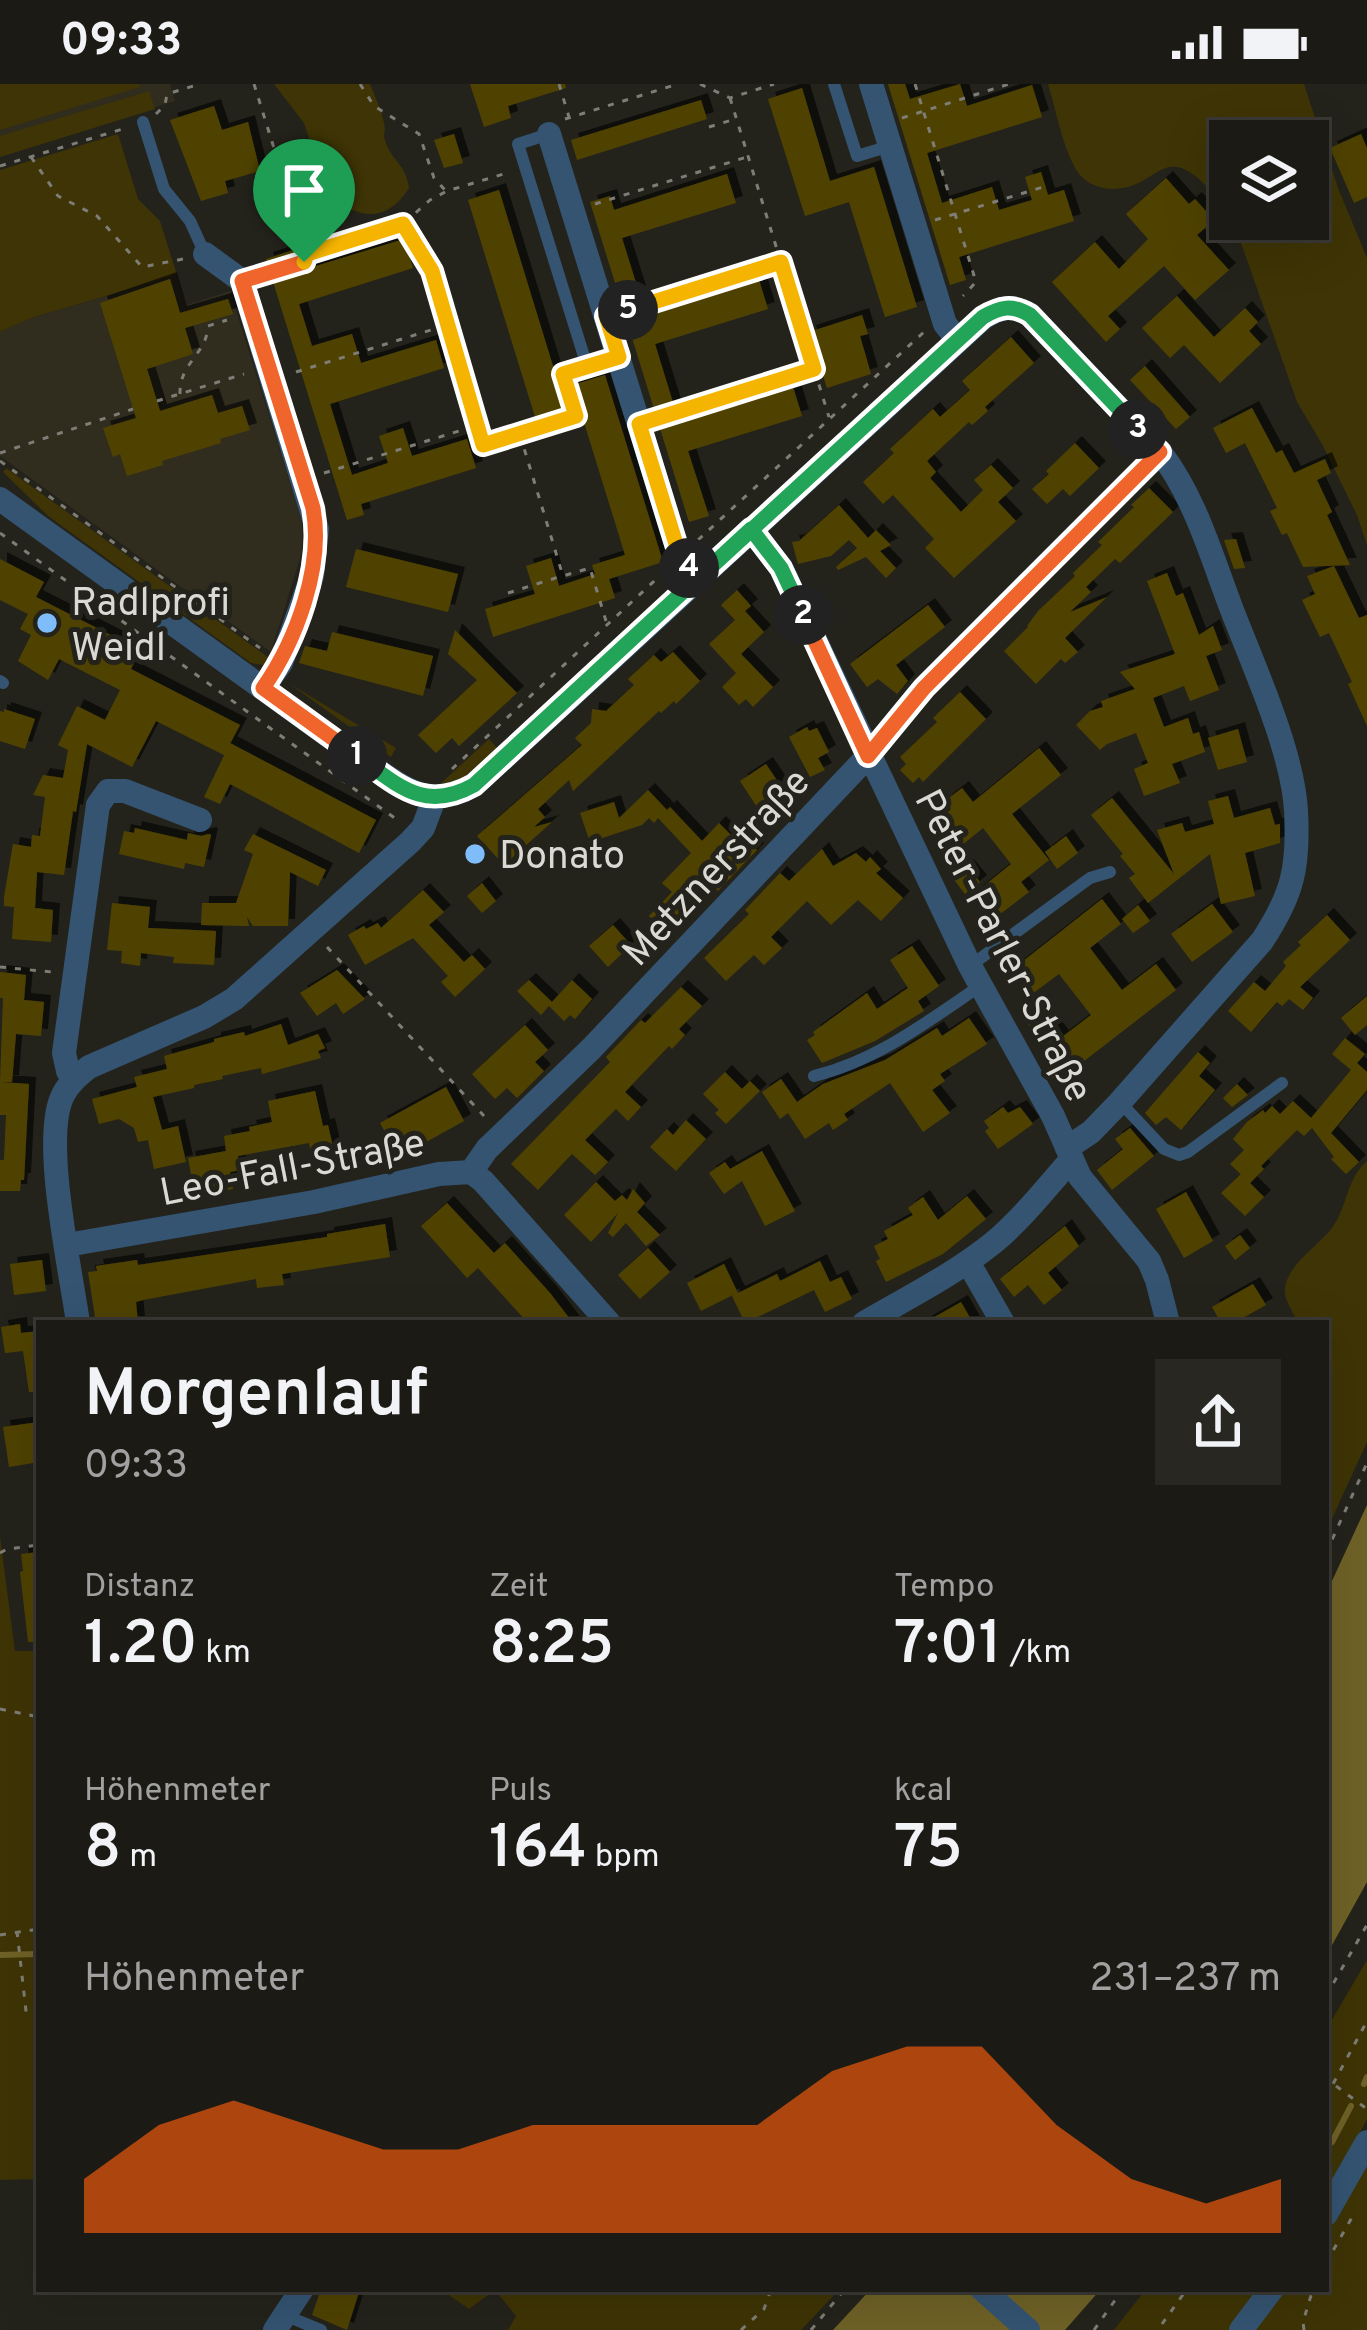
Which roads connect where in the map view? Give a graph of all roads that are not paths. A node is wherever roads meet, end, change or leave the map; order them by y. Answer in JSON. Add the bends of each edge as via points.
{"nodes":[{"id":1,"x":834,"y":84,"type":"edge"},
{"id":2,"x":871,"y":84,"type":"edge"},
{"id":3,"x":143,"y":122,"type":"road end"},
{"id":4,"x":559,"y":126,"type":"joint"},
{"id":5,"x":887,"y":135,"type":"junction"},
{"id":6,"x":205,"y":254,"type":"joint"},
{"id":7,"x":958,"y":340,"type":"junction"},
{"id":8,"x":619,"y":357,"type":"junction"},
{"id":9,"x":1160,"y":452,"type":"junction"},
{"id":10,"x":0,"y":499,"type":"edge"},
{"id":11,"x":751,"y":529,"type":"junction"},
{"id":12,"x":698,"y":579,"type":"junction"},
{"id":13,"x":263,"y":688,"type":"junction"},
{"id":14,"x":868,"y":756,"type":"junction"},
{"id":15,"x":434,"y":799,"type":"junction"},
{"id":16,"x":200,"y":820,"type":"dead end"},
{"id":17,"x":1110,"y":872,"type":"dead end"},
{"id":18,"x":976,"y":975,"type":"junction"},
{"id":19,"x":814,"y":1076,"type":"dead end"},
{"id":20,"x":74,"y":1079,"type":"junction"},
{"id":21,"x":1282,"y":1083,"type":"dead end"},
{"id":22,"x":1120,"y":1102,"type":"junction"},
{"id":23,"x":1069,"y":1154,"type":"junction"},
{"id":24,"x":471,"y":1172,"type":"junction"},
{"id":25,"x":67,"y":1245,"type":"junction"},
{"id":26,"x":968,"y":1262,"type":"junction"},
{"id":27,"x":78,"y":1320,"type":"edge"},
{"id":28,"x":606,"y":1320,"type":"edge"},
{"id":29,"x":868,"y":1320,"type":"edge"},
{"id":30,"x":1001,"y":1320,"type":"edge"},
{"id":31,"x":1167,"y":1320,"type":"edge"},
{"id":32,"x":1367,"y":2143,"type":"edge"},
{"id":33,"x":1329,"y":2210,"type":"edge"},
{"id":34,"x":300,"y":2292,"type":"edge"},
{"id":35,"x":985,"y":2292,"type":"edge"},
{"id":36,"x":1270,"y":2292,"type":"edge"},
{"id":37,"x":279,"y":2323,"type":"edge"},
{"id":38,"x":321,"y":2330,"type":"edge"},
{"id":39,"x":1028,"y":2330,"type":"edge"},
{"id":40,"x":1241,"y":2330,"type":"edge"}],
"edges":[{"from":1,"to":5,"type":"lane","via":[[856,156]]},
{"from":2,"to":5,"type":"street"},
{"from":3,"to":6,"type":"lane","via":[[164,190]]},
{"from":4,"to":8,"type":"street","via":[[573,211]]},
{"from":4,"to":8,"type":"lane","via":[[518,143],[587,367]]},
{"from":5,"to":7,"type":"street","via":[[945,324]]},
{"from":6,"to":13,"type":"street","via":[[242,281],[317,529],[312,576],[281,663]]},
{"from":7,"to":9,"type":"street","via":[[997,309],[1030,315]]},
{"from":7,"to":11,"type":"street"},
{"from":8,"to":12,"type":"street","via":[[680,557]]},
{"from":9,"to":14,"type":"street","name":"Metznerstraße","via":[[924,688]]},
{"from":9,"to":22,"type":"street","via":[[1203,535],[1276,727],[1294,792],[1296,847],[1286,902],[1262,941]]},
{"from":10,"to":13,"type":"street"},
{"from":11,"to":12,"type":"street"},
{"from":11,"to":14,"type":"street","name":"Peter-Parler-Straße","via":[[781,568]]},
{"from":12,"to":15,"type":"street","via":[[474,785]]},
{"from":13,"to":15,"type":"street","via":[[405,788]]},
{"from":14,"to":18,"type":"street","name":"Peter-Parler-Straße"},
{"from":14,"to":24,"type":"street","name":"Metznerstraße"},
{"from":15,"to":20,"type":"street","via":[[417,834],[220,1009],[106,1057]]},
{"from":16,"to":20,"type":"street","via":[[115,789],[98,805],[64,1054]]},
{"from":17,"to":18,"type":"lane","via":[[1090,878]]},
{"from":18,"to":19,"type":"lane","via":[[895,1045]]},
{"from":18,"to":23,"type":"street","name":"Peter-Parler-Straße"},
{"from":20,"to":25,"type":"street","via":[[56,1118]]},
{"from":21,"to":22,"type":"lane","via":[[1179,1155]]},
{"from":22,"to":23,"type":"street"},
{"from":23,"to":26,"type":"street","via":[[1018,1220]]},
{"from":23,"to":31,"type":"street","name":"Peter-Parler-Straße","via":[[1149,1261]]},
{"from":24,"to":25,"type":"street","name":"Leo-Fall-Straße"},
{"from":24,"to":28,"type":"street","name":"Leo-Fall-Straße"},
{"from":25,"to":27,"type":"street"},
{"from":26,"to":29,"type":"street"},
{"from":26,"to":30,"type":"street"},
{"from":32,"to":33,"type":"street"},
{"from":34,"to":37,"type":"street"},
{"from":35,"to":39,"type":"street"},
{"from":36,"to":40,"type":"street"},
{"from":37,"to":38,"type":"lane"}]}
